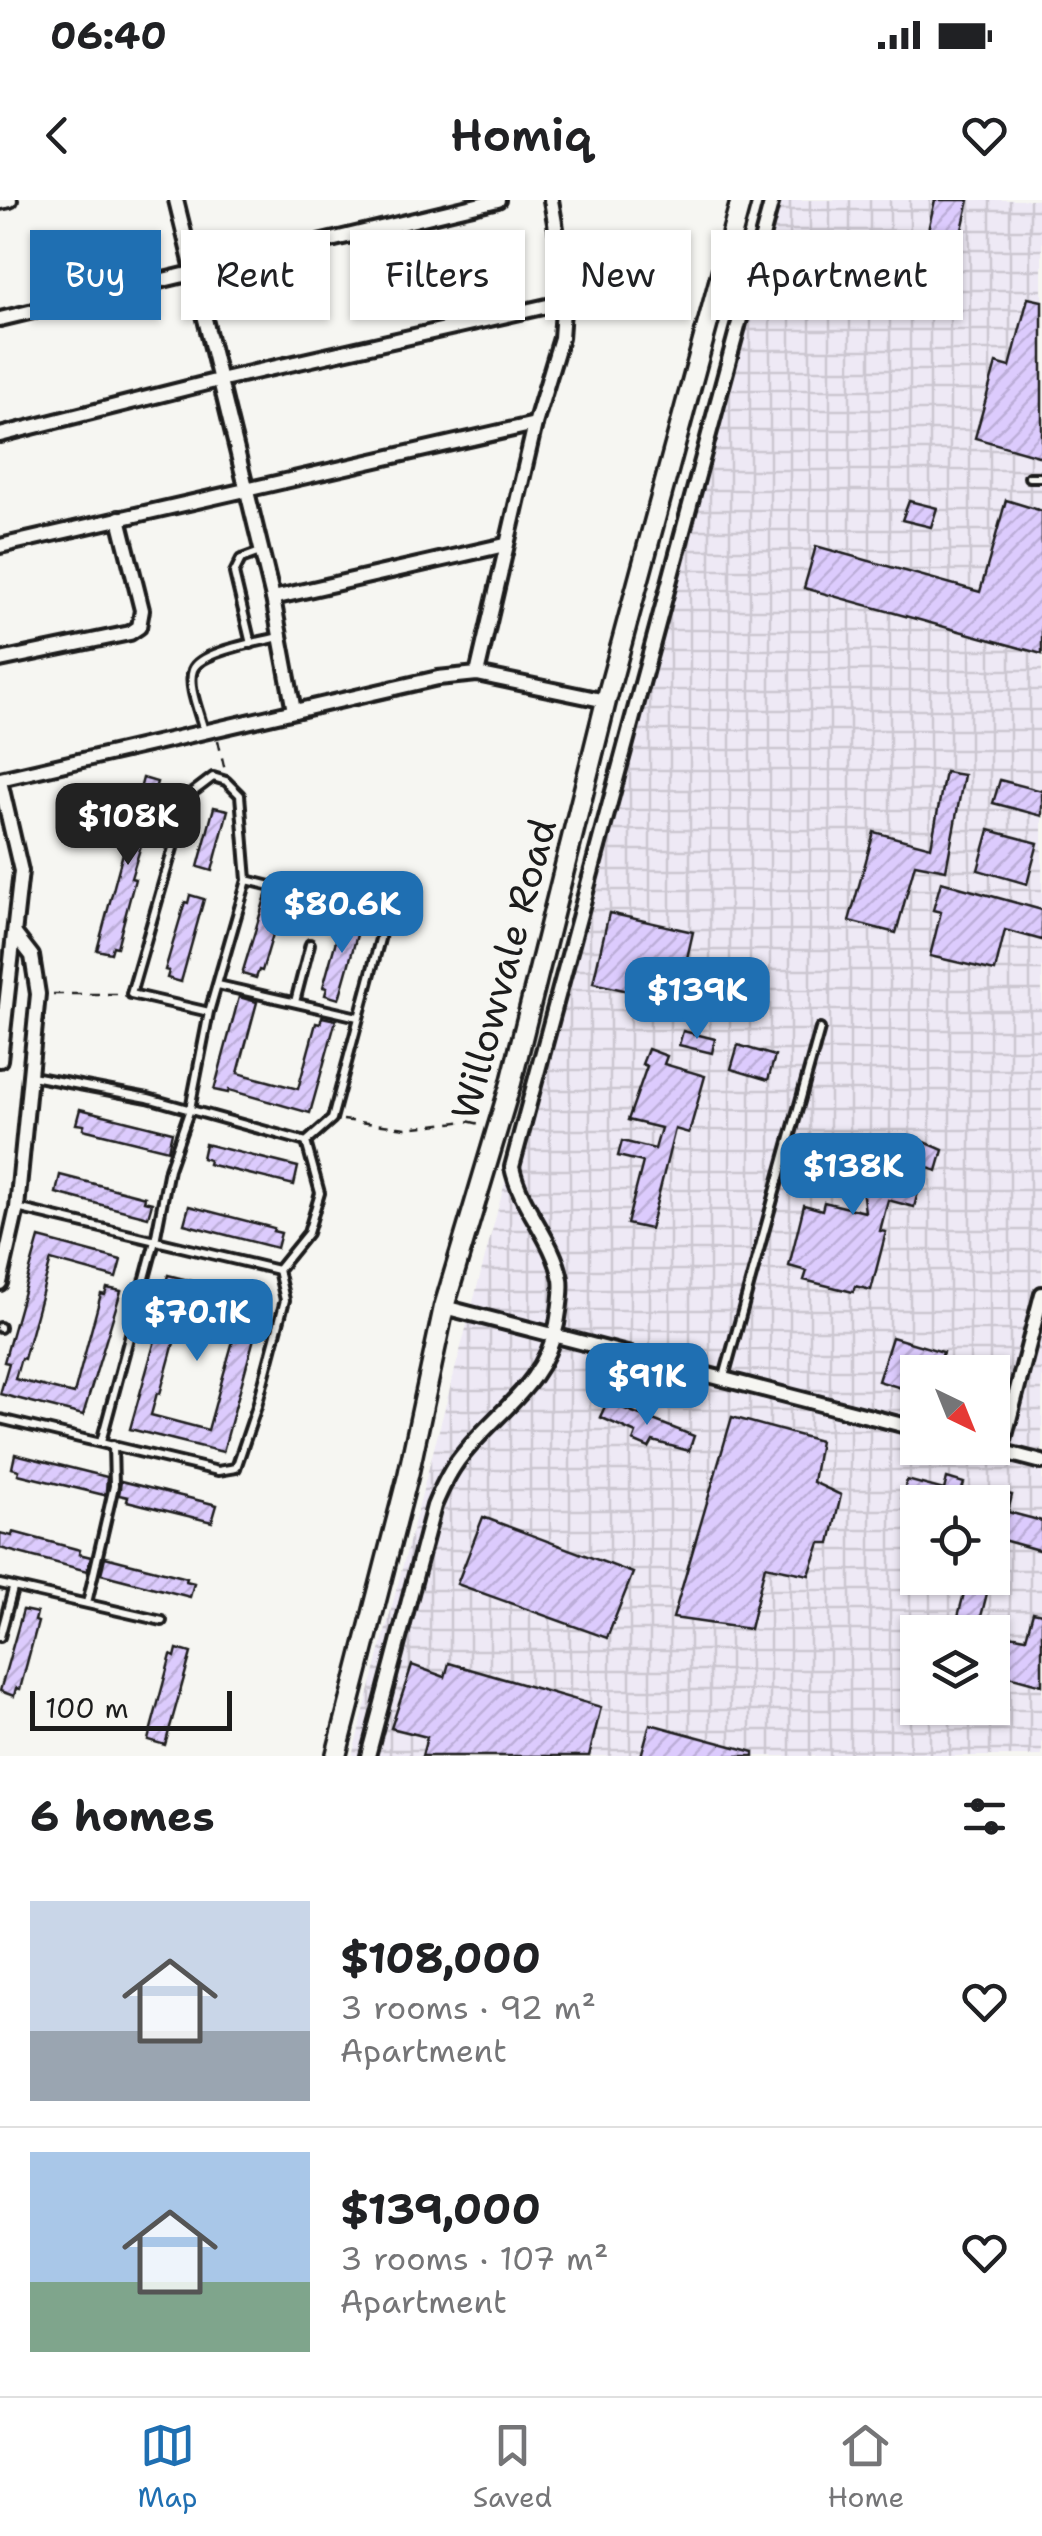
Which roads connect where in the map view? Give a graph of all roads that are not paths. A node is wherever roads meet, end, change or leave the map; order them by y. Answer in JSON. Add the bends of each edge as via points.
{"nodes":[{"id":1,"x":10,"y":200,"type":"edge"},
{"id":2,"x":176,"y":200,"type":"edge"},
{"id":3,"x":498,"y":200,"type":"edge"},
{"id":4,"x":551,"y":200,"type":"edge"},
{"id":5,"x":741,"y":200,"type":"edge"},
{"id":6,"x":772,"y":200,"type":"edge"},
{"id":7,"x":0,"y":202,"type":"edge"},
{"id":8,"x":183,"y":230,"type":"edge"},
{"id":9,"x":556,"y":230,"type":"edge"},
{"id":10,"x":330,"y":240,"type":"edge"},
{"id":11,"x":181,"y":275,"type":"edge"},
{"id":12,"x":545,"y":307,"type":"edge"},
{"id":13,"x":0,"y":319,"type":"edge"},
{"id":14,"x":205,"y":320,"type":"edge"},
{"id":15,"x":563,"y":320,"type":"edge"},
{"id":16,"x":220,"y":380,"type":"junction"},
{"id":17,"x":536,"y":424,"type":"junction"},
{"id":18,"x":0,"y":435,"type":"edge"},
{"id":19,"x":1029,"y":477,"type":"dead end"},
{"id":20,"x":1042,"y":477,"type":"edge"},
{"id":21,"x":244,"y":488,"type":"junction"},
{"id":22,"x":119,"y":518,"type":"junction"},
{"id":23,"x":505,"y":545,"type":"junction"},
{"id":24,"x":0,"y":546,"type":"edge"},
{"id":25,"x":261,"y":552,"type":"junction"},
{"id":26,"x":274,"y":598,"type":"junction"},
{"id":27,"x":280,"y":636,"type":"junction"},
{"id":28,"x":251,"y":644,"type":"junction"},
{"id":29,"x":0,"y":660,"type":"edge"},
{"id":30,"x":477,"y":674,"type":"junction"},
{"id":31,"x":606,"y":700,"type":"junction"},
{"id":32,"x":294,"y":710,"type":"junction"},
{"id":33,"x":210,"y":730,"type":"junction"},
{"id":34,"x":0,"y":780,"type":"edge"},
{"id":35,"x":247,"y":880,"type":"junction"},
{"id":36,"x":15,"y":934,"type":"junction"},
{"id":37,"x":310,"y":944,"type":"dead end"},
{"id":38,"x":218,"y":985,"type":"junction"},
{"id":39,"x":295,"y":1002,"type":"junction"},
{"id":40,"x":209,"y":1012,"type":"junction"},
{"id":41,"x":358,"y":1017,"type":"junction"},
{"id":42,"x":820,"y":1028,"type":"dead end"},
{"id":43,"x":0,"y":1060,"type":"edge"},
{"id":44,"x":32,"y":1076,"type":"junction"},
{"id":45,"x":190,"y":1109,"type":"junction"},
{"id":46,"x":306,"y":1142,"type":"junction"},
{"id":47,"x":17,"y":1208,"type":"junction"},
{"id":48,"x":155,"y":1241,"type":"junction"},
{"id":49,"x":278,"y":1270,"type":"junction"},
{"id":50,"x":0,"y":1283,"type":"edge"},
{"id":51,"x":1042,"y":1294,"type":"edge"},
{"id":52,"x":444,"y":1307,"type":"junction"},
{"id":53,"x":554,"y":1334,"type":"junction"},
{"id":54,"x":724,"y":1378,"type":"junction"},
{"id":55,"x":1010,"y":1397,"type":"edge"},
{"id":56,"x":0,"y":1419,"type":"edge"},
{"id":57,"x":900,"y":1423,"type":"edge"},
{"id":58,"x":100,"y":1442,"type":"junction"},
{"id":59,"x":113,"y":1445,"type":"junction"},
{"id":60,"x":1010,"y":1453,"type":"edge"},
{"id":61,"x":1042,"y":1462,"type":"edge"},
{"id":62,"x":0,"y":1584,"type":"edge"},
{"id":63,"x":13,"y":1588,"type":"junction"},
{"id":64,"x":86,"y":1603,"type":"junction"},
{"id":65,"x":162,"y":1621,"type":"dead end"},
{"id":66,"x":0,"y":1637,"type":"edge"},
{"id":67,"x":336,"y":1756,"type":"edge"},
{"id":68,"x":368,"y":1756,"type":"edge"}],
"edges":[{"from":1,"to":7,"type":"street"},
{"from":2,"to":8,"type":"street"},
{"from":3,"to":10,"type":"street"},
{"from":4,"to":9,"type":"street"},
{"from":5,"to":31,"type":"main road","name":"Willowvale Road"},
{"from":6,"to":53,"type":"street","via":[[512,1167],[517,1192],[561,1279]]},
{"from":11,"to":13,"type":"street"},
{"from":12,"to":16,"type":"street"},
{"from":14,"to":16,"type":"street"},
{"from":15,"to":17,"type":"street"},
{"from":16,"to":18,"type":"street"},
{"from":16,"to":21,"type":"street"},
{"from":17,"to":21,"type":"street"},
{"from":17,"to":23,"type":"street"},
{"from":19,"to":20,"type":"lane"},
{"from":21,"to":22,"type":"street"},
{"from":21,"to":25,"type":"street"},
{"from":22,"to":24,"type":"street"},
{"from":22,"to":29,"type":"street","via":[[142,610],[139,627]]},
{"from":23,"to":26,"type":"street"},
{"from":23,"to":30,"type":"street"},
{"from":25,"to":26,"type":"street"},
{"from":25,"to":28,"type":"lane","via":[[241,559],[234,573]]},
{"from":26,"to":27,"type":"street"},
{"from":27,"to":28,"type":"lane"},
{"from":27,"to":32,"type":"street"},
{"from":28,"to":33,"type":"lane","via":[[209,655],[192,672]]},
{"from":30,"to":31,"type":"street"},
{"from":30,"to":32,"type":"street"},
{"from":31,"to":52,"type":"main road","name":"Willowvale Road","via":[[497,1128]]},
{"from":32,"to":33,"type":"street"},
{"from":33,"to":34,"type":"street"},
{"from":34,"to":36,"type":"street","via":[[20,858]]},
{"from":35,"to":38,"type":"lane"},
{"from":35,"to":40,"type":"lane","via":[[240,796],[214,776],[188,796],[131,994]]},
{"from":35,"to":41,"type":"lane","via":[[382,919]]},
{"from":36,"to":43,"type":"street"},
{"from":36,"to":44,"type":"street","via":[[32,956],[38,994]]},
{"from":37,"to":39,"type":"lane"},
{"from":38,"to":39,"type":"lane"},
{"from":38,"to":40,"type":"lane"},
{"from":39,"to":41,"type":"lane"},
{"from":40,"to":45,"type":"lane"},
{"from":41,"to":46,"type":"lane","via":[[332,1119]]},
{"from":42,"to":54,"type":"lane"},
{"from":44,"to":45,"type":"lane"},
{"from":44,"to":47,"type":"street"},
{"from":45,"to":46,"type":"lane"},
{"from":45,"to":48,"type":"lane"},
{"from":46,"to":49,"type":"lane","via":[[320,1193],[308,1233]]},
{"from":47,"to":48,"type":"lane"},
{"from":47,"to":50,"type":"street"},
{"from":48,"to":49,"type":"lane"},
{"from":48,"to":58,"type":"lane"},
{"from":49,"to":59,"type":"lane","via":[[285,1300],[236,1468],[218,1471]]},
{"from":51,"to":55,"type":"street"},
{"from":52,"to":53,"type":"street"},
{"from":52,"to":67,"type":"main road","name":"Willowvale Road"},
{"from":53,"to":54,"type":"street"},
{"from":53,"to":68,"type":"street","via":[[539,1372],[443,1484]]},
{"from":54,"to":57,"type":"street"},
{"from":56,"to":58,"type":"lane"},
{"from":58,"to":59,"type":"lane"},
{"from":59,"to":64,"type":"lane","via":[[114,1486]]},
{"from":60,"to":61,"type":"street"},
{"from":62,"to":63,"type":"lane"},
{"from":63,"to":64,"type":"lane"},
{"from":63,"to":66,"type":"lane"},
{"from":64,"to":65,"type":"lane"}]}
